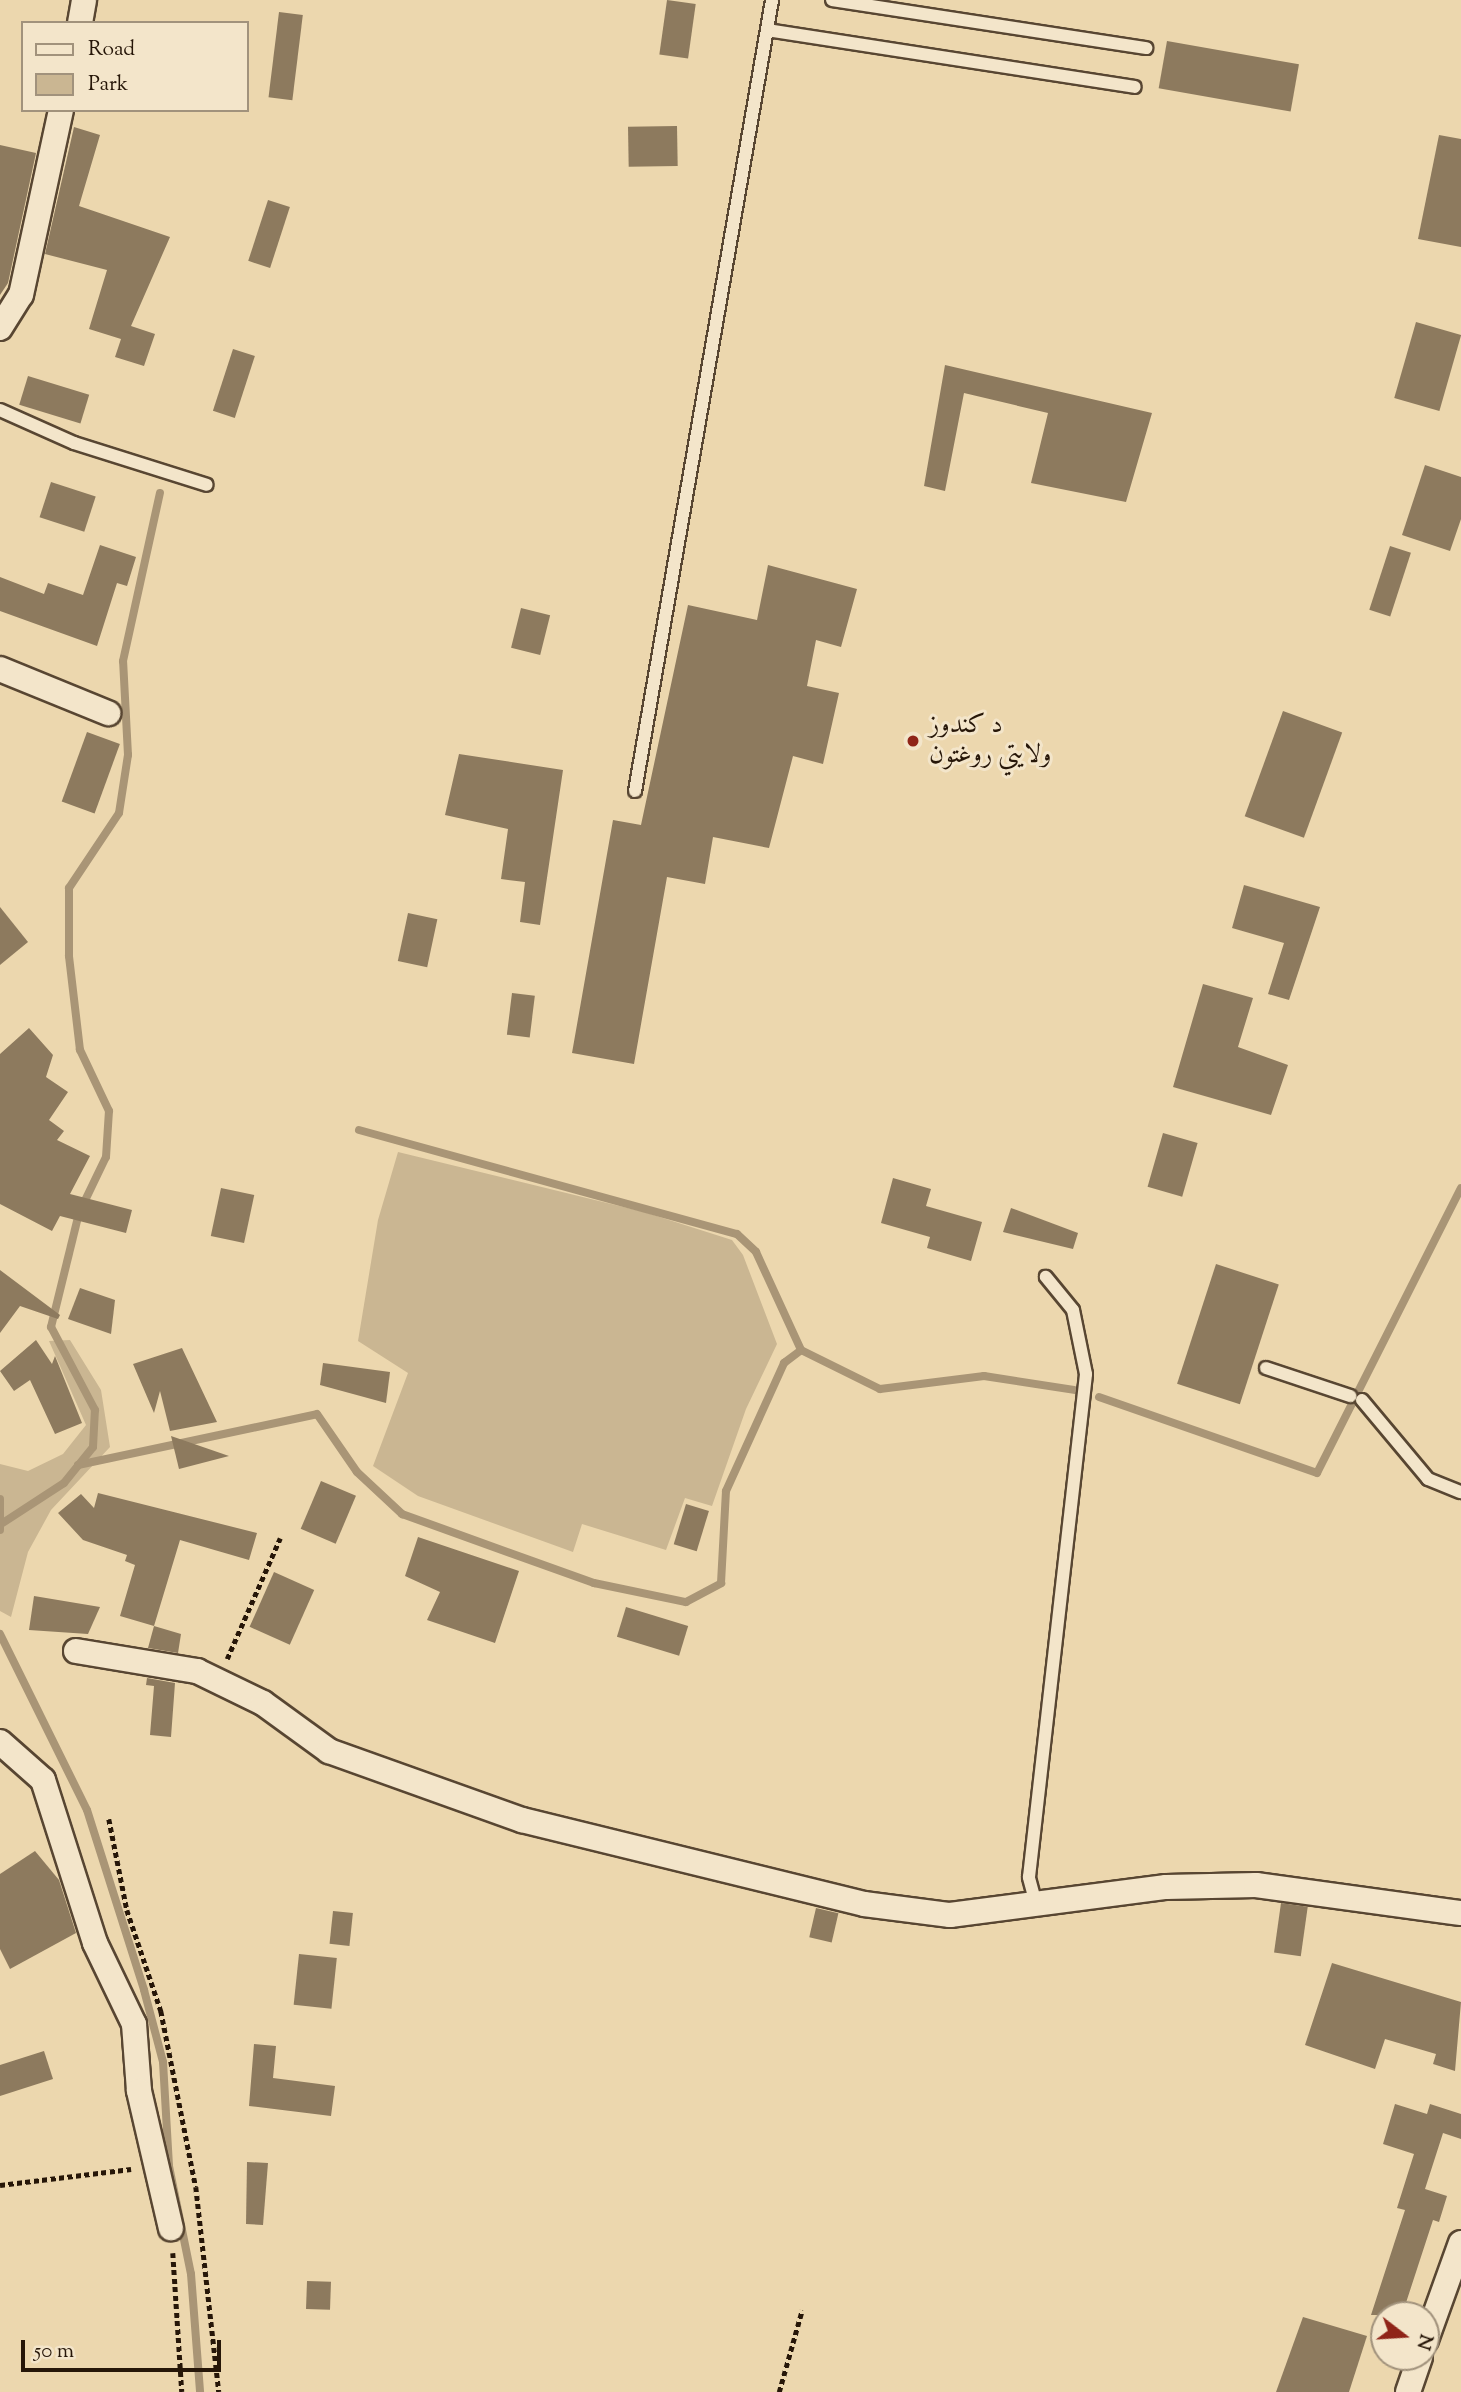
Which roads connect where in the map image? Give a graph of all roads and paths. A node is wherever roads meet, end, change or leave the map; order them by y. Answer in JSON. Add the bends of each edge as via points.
{"nodes":[{"id":1,"x":85,"y":0,"type":"edge"},
{"id":2,"x":772,"y":0,"type":"edge"},
{"id":3,"x":832,"y":0,"type":"edge"},
{"id":4,"x":80,"y":21,"type":"edge"},
{"id":5,"x":767,"y":30,"type":"junction"},
{"id":6,"x":1146,"y":48,"type":"dead end"},
{"id":7,"x":1135,"y":87,"type":"dead end"},
{"id":8,"x":61,"y":112,"type":"edge"},
{"id":9,"x":0,"y":328,"type":"edge"},
{"id":10,"x":0,"y":410,"type":"edge"},
{"id":11,"x":207,"y":485,"type":"dead end"},
{"id":12,"x":0,"y":668,"type":"edge"},
{"id":13,"x":108,"y":713,"type":"dead end"},
{"id":14,"x":635,"y":791,"type":"dead end"},
{"id":15,"x":1046,"y":1277,"type":"dead end"},
{"id":16,"x":1266,"y":1368,"type":"dead end"},
{"id":17,"x":1461,"y":1492,"type":"edge"},
{"id":18,"x":279,"y":1538,"type":"dead end"},
{"id":19,"x":76,"y":1651,"type":"dead end"},
{"id":20,"x":217,"y":1681,"type":"junction"},
{"id":21,"x":0,"y":1742,"type":"edge"},
{"id":22,"x":109,"y":1819,"type":"dead end"},
{"id":23,"x":1036,"y":1904,"type":"junction"},
{"id":24,"x":1461,"y":1913,"type":"edge"},
{"id":25,"x":155,"y":2166,"type":"junction"},
{"id":26,"x":0,"y":2185,"type":"edge"},
{"id":27,"x":171,"y":2228,"type":"joint"},
{"id":28,"x":1461,"y":2243,"type":"edge"},
{"id":29,"x":1440,"y":2301,"type":"edge"},
{"id":30,"x":802,"y":2310,"type":"dead end"},
{"id":31,"x":1415,"y":2371,"type":"edge"},
{"id":32,"x":182,"y":2392,"type":"edge"},
{"id":33,"x":219,"y":2392,"type":"edge"},
{"id":34,"x":779,"y":2392,"type":"edge"},
{"id":35,"x":1408,"y":2392,"type":"edge"}],
"edges":[{"from":1,"to":4,"type":"street"},
{"from":2,"to":5,"type":"lane"},
{"from":3,"to":6,"type":"lane"},
{"from":5,"to":7,"type":"lane"},
{"from":5,"to":14,"type":"lane"},
{"from":8,"to":9,"type":"street","via":[[21,295]]},
{"from":10,"to":11,"type":"lane","via":[[74,443]]},
{"from":12,"to":13,"type":"street"},
{"from":15,"to":23,"type":"lane","via":[[1073,1310],[1086,1374],[1029,1877]]},
{"from":16,"to":17,"type":"lane","via":[[1356,1398],[1428,1479]]},
{"from":18,"to":20,"type":"path"},
{"from":19,"to":20,"type":"street","via":[[197,1671]]},
{"from":20,"to":23,"type":"street","via":[[263,1703],[329,1751],[522,1820],[864,1904],[950,1915]]},
{"from":21,"to":25,"type":"street","via":[[43,1780],[95,1943],[134,2024],[139,2091]]},
{"from":22,"to":33,"type":"path","via":[[127,1910],[161,2011],[196,2187]]},
{"from":23,"to":24,"type":"street","via":[[1166,1887],[1256,1885]]},
{"from":25,"to":26,"type":"path"},
{"from":25,"to":27,"type":"street"},
{"from":27,"to":32,"type":"path"},
{"from":28,"to":29,"type":"street"},
{"from":30,"to":34,"type":"path"},
{"from":31,"to":35,"type":"street"}]}
